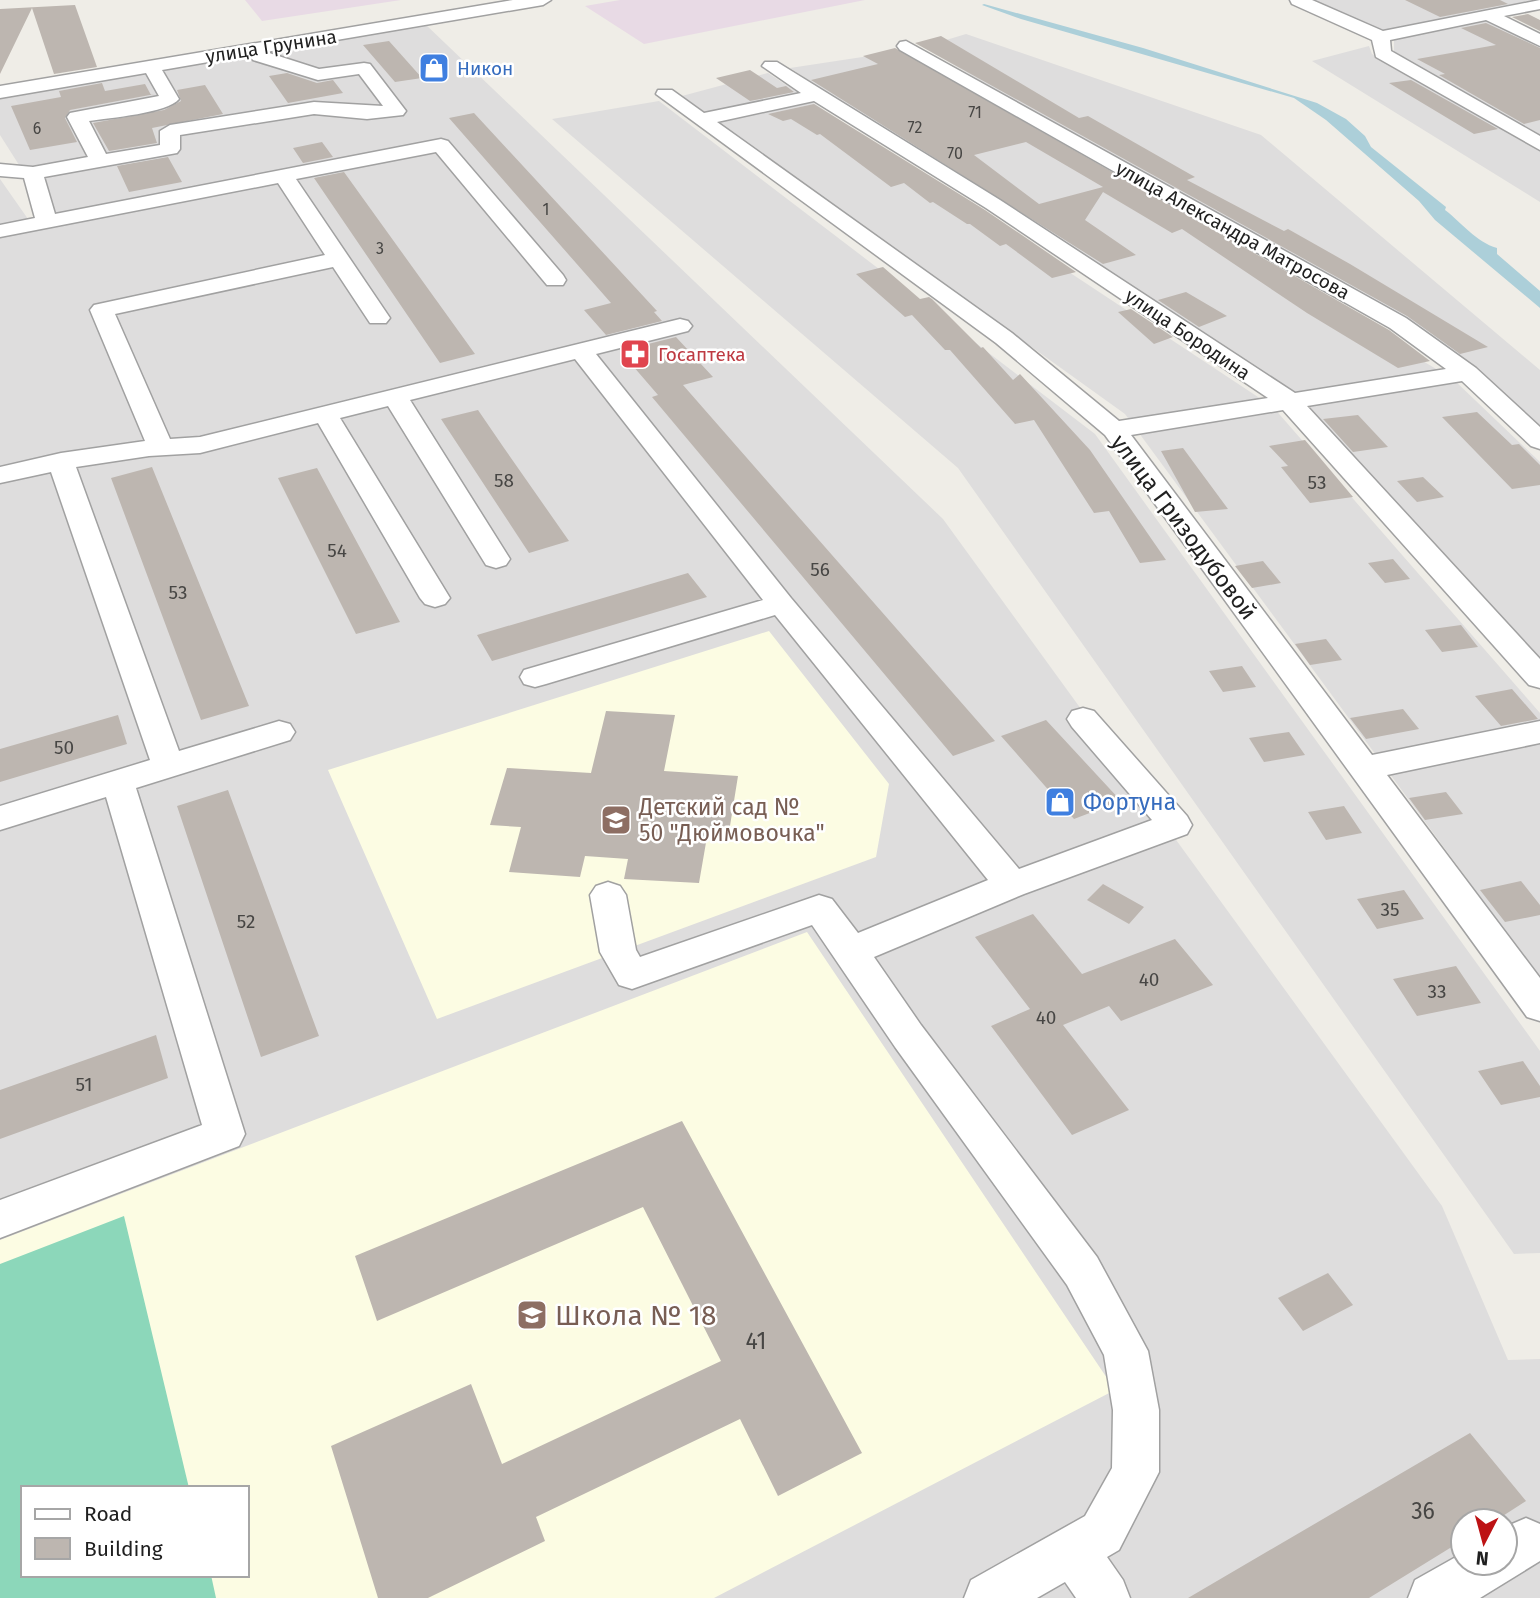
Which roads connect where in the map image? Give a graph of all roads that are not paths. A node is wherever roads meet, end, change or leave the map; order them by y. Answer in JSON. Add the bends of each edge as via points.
{"nodes":[{"id":1,"x":543,"y":0,"type":"edge"},
{"id":2,"x":1298,"y":0,"type":"edge"},
{"id":3,"x":1540,"y":4,"type":"edge"},
{"id":4,"x":1488,"y":15,"type":"junction"},
{"id":5,"x":1381,"y":37,"type":"junction"},
{"id":6,"x":1540,"y":41,"type":"edge"},
{"id":7,"x":906,"y":46,"type":"dead end"},
{"id":8,"x":253,"y":49,"type":"junction"},
{"id":9,"x":151,"y":66,"type":"junction"},
{"id":10,"x":771,"y":66,"type":"dead end"},
{"id":11,"x":0,"y":92,"type":"edge"},
{"id":12,"x":665,"y":94,"type":"dead end"},
{"id":13,"x":816,"y":94,"type":"junction"},
{"id":14,"x":701,"y":120,"type":"junction"},
{"id":15,"x":1540,"y":144,"type":"edge"},
{"id":16,"x":100,"y":161,"type":"junction"},
{"id":17,"x":0,"y":170,"type":"edge"},
{"id":18,"x":33,"y":173,"type":"junction"},
{"id":19,"x":284,"y":176,"type":"junction"},
{"id":20,"x":47,"y":222,"type":"junction"},
{"id":21,"x":0,"y":231,"type":"edge"},
{"id":22,"x":339,"y":259,"type":"junction"},
{"id":23,"x":555,"y":281,"type":"dead end"},
{"id":24,"x":378,"y":318,"type":"dead end"},
{"id":25,"x":680,"y":326,"type":"dead end"},
{"id":26,"x":579,"y":349,"type":"junction"},
{"id":27,"x":1467,"y":373,"type":"junction"},
{"id":28,"x":395,"y":396,"type":"junction"},
{"id":29,"x":1288,"y":401,"type":"junction"},
{"id":30,"x":324,"y":413,"type":"junction"},
{"id":31,"x":1114,"y":430,"type":"junction"},
{"id":32,"x":1540,"y":441,"type":"edge"},
{"id":33,"x":160,"y":446,"type":"junction"},
{"id":34,"x":61,"y":461,"type":"junction"},
{"id":35,"x":0,"y":475,"type":"edge"},
{"id":36,"x":496,"y":559,"type":"dead end"},
{"id":37,"x":435,"y":598,"type":"dead end"},
{"id":38,"x":781,"y":604,"type":"junction"},
{"id":39,"x":535,"y":677,"type":"dead end"},
{"id":40,"x":1540,"y":678,"type":"edge"},
{"id":41,"x":1083,"y":719,"type":"dead end"},
{"id":42,"x":279,"y":732,"type":"dead end"},
{"id":43,"x":1540,"y":732,"type":"edge"},
{"id":44,"x":168,"y":766,"type":"junction"},
{"id":45,"x":1364,"y":768,"type":"junction"},
{"id":46,"x":118,"y":782,"type":"junction"},
{"id":47,"x":0,"y":818,"type":"edge"},
{"id":48,"x":1012,"y":885,"type":"junction"},
{"id":49,"x":608,"y":895,"type":"dead end"},
{"id":50,"x":851,"y":951,"type":"junction"},
{"id":51,"x":1540,"y":1006,"type":"edge"},
{"id":52,"x":0,"y":1219,"type":"edge"},
{"id":53,"x":1073,"y":1550,"type":"junction"},
{"id":54,"x":1468,"y":1577,"type":"edge"},
{"id":55,"x":989,"y":1598,"type":"edge"},
{"id":56,"x":1105,"y":1598,"type":"edge"},
{"id":57,"x":1433,"y":1598,"type":"edge"}],
"edges":[{"from":1,"to":8,"type":"street","name":"улица Грунина"},
{"from":2,"to":5,"type":"street"},
{"from":3,"to":4,"type":"street"},
{"from":4,"to":5,"type":"street"},
{"from":4,"to":6,"type":"street"},
{"from":5,"to":15,"type":"street","via":[[1382,52]]},
{"from":7,"to":27,"type":"street","name":"улица Александра Матросова","via":[[1398,323]]},
{"from":8,"to":9,"type":"street","name":"улица Грунина"},
{"from":8,"to":16,"type":"street","via":[[259,57],[318,75],[365,68],[396,111],[314,107],[170,131],[170,149]]},
{"from":9,"to":11,"type":"street","name":"улица Грунина"},
{"from":9,"to":16,"type":"street","via":[[170,99],[77,117]]},
{"from":10,"to":13,"type":"street","name":"улица Бородина"},
{"from":12,"to":14,"type":"street","name":"улица Гризодубовой"},
{"from":13,"to":14,"type":"street"},
{"from":13,"to":29,"type":"street","name":"улица Бородина","via":[[993,204]]},
{"from":14,"to":31,"type":"street","name":"улица Гризодубовой","via":[[1004,338]]},
{"from":16,"to":18,"type":"street"},
{"from":17,"to":18,"type":"street"},
{"from":18,"to":20,"type":"street"},
{"from":19,"to":20,"type":"street"},
{"from":19,"to":22,"type":"street"},
{"from":19,"to":23,"type":"street","via":[[441,145]]},
{"from":20,"to":21,"type":"street"},
{"from":22,"to":24,"type":"street"},
{"from":22,"to":33,"type":"street","via":[[102,310]]},
{"from":25,"to":26,"type":"street"},
{"from":26,"to":28,"type":"street"},
{"from":26,"to":38,"type":"street"},
{"from":27,"to":29,"type":"street"},
{"from":27,"to":32,"type":"street","name":"улица Александра Матросова"},
{"from":28,"to":30,"type":"street"},
{"from":28,"to":36,"type":"street"},
{"from":29,"to":31,"type":"street"},
{"from":29,"to":40,"type":"street","name":"улица Бородина"},
{"from":30,"to":33,"type":"street","via":[[200,444]]},
{"from":30,"to":37,"type":"street"},
{"from":31,"to":45,"type":"street","name":"улица Гризодубовой"},
{"from":33,"to":34,"type":"street"},
{"from":34,"to":35,"type":"street"},
{"from":34,"to":44,"type":"street"},
{"from":38,"to":39,"type":"street"},
{"from":38,"to":48,"type":"street"},
{"from":41,"to":48,"type":"street","via":[[1175,825]]},
{"from":42,"to":44,"type":"street"},
{"from":43,"to":45,"type":"street"},
{"from":44,"to":46,"type":"street"},
{"from":45,"to":51,"type":"street","name":"улица Гризодубовой"},
{"from":46,"to":47,"type":"street"},
{"from":46,"to":52,"type":"street","via":[[225,1134]]},
{"from":48,"to":50,"type":"street"},
{"from":49,"to":50,"type":"street","via":[[618,953],[632,975],[819,908]]},
{"from":50,"to":53,"type":"street","via":[[908,1036],[1082,1271],[1126,1351],[1136,1410],[1135,1472],[1102,1534]]},
{"from":53,"to":55,"type":"street"},
{"from":53,"to":56,"type":"street"},
{"from":54,"to":57,"type":"street"}]}
